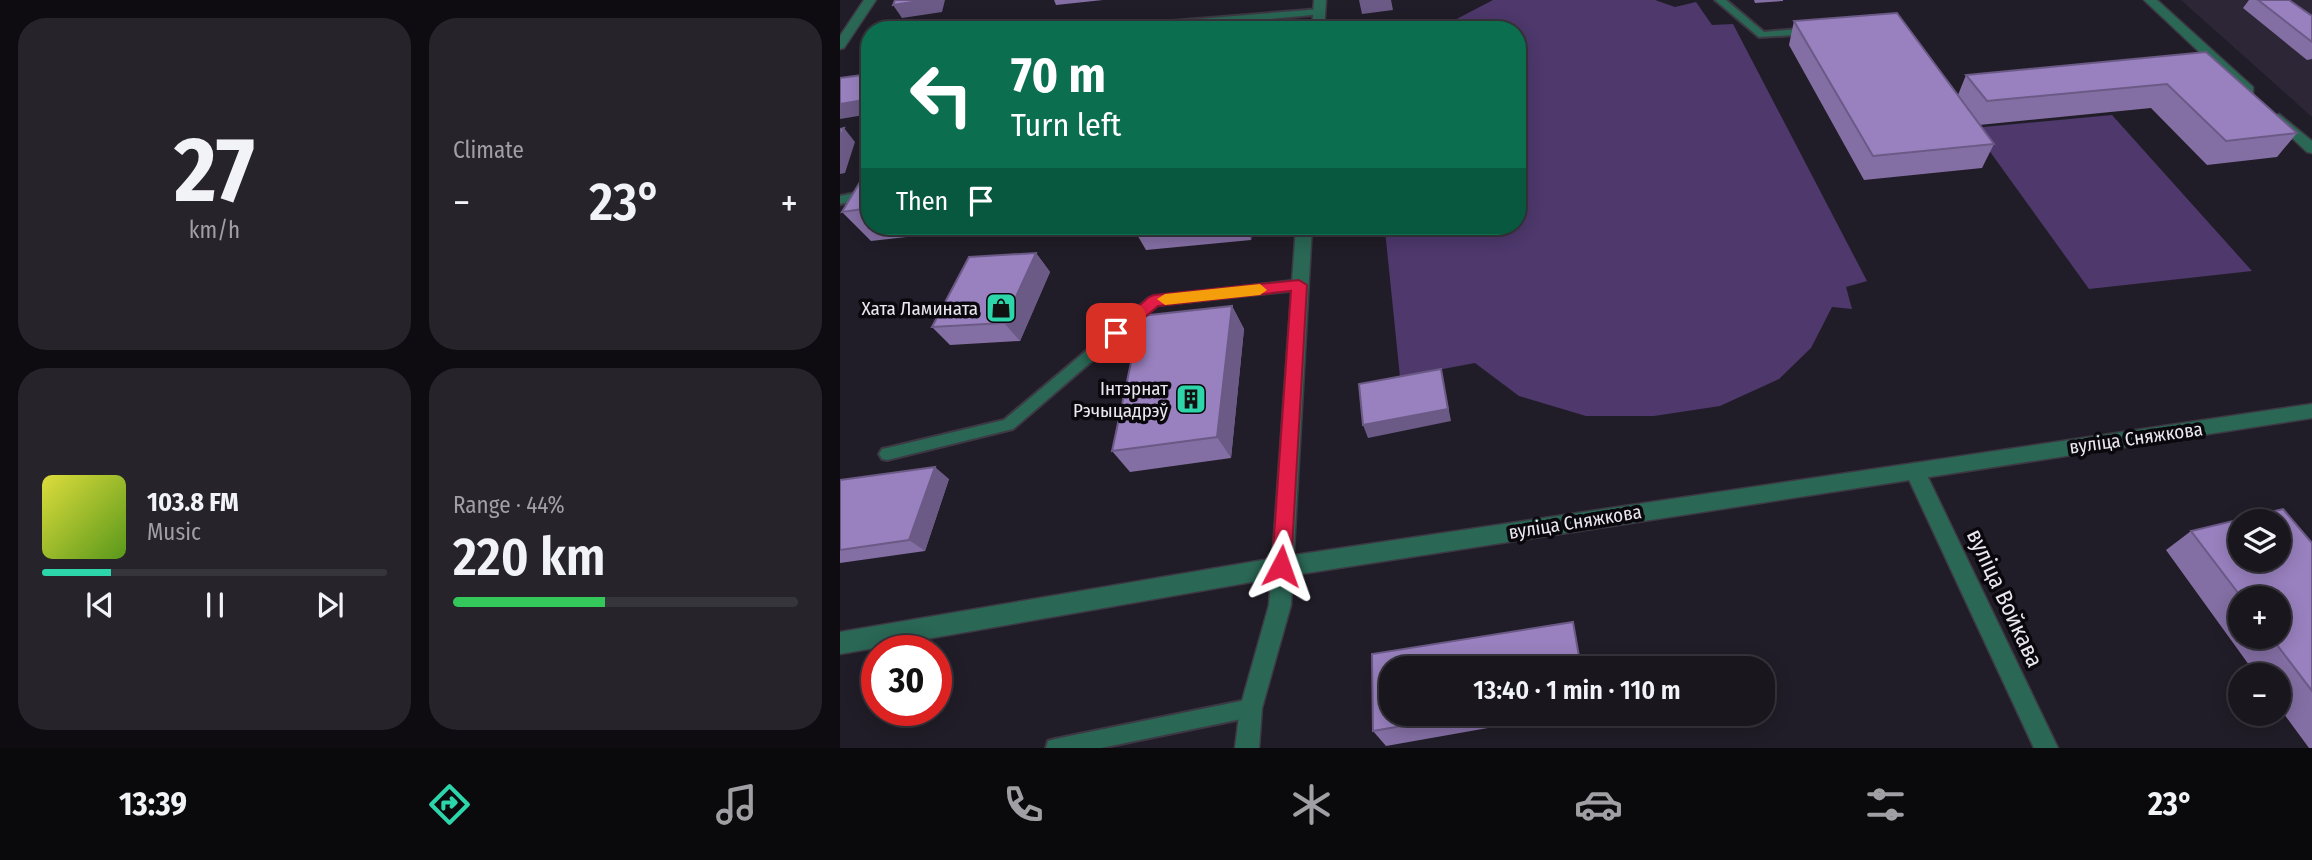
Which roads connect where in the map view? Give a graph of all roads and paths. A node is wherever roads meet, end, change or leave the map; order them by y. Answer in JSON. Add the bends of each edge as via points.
{"nodes":[{"id":1,"x":870,"y":0,"type":"edge"},
{"id":2,"x":1720,"y":0,"type":"edge"},
{"id":3,"x":2150,"y":0,"type":"edge"},
{"id":4,"x":1320,"y":6,"type":"edge"},
{"id":5,"x":1187,"y":21,"type":"edge"},
{"id":6,"x":1810,"y":31,"type":"edge"},
{"id":7,"x":840,"y":45,"type":"edge"},
{"id":8,"x":2312,"y":149,"type":"edge"},
{"id":9,"x":861,"y":196,"type":"edge"},
{"id":10,"x":840,"y":200,"type":"edge"},
{"id":11,"x":1303,"y":235,"type":"edge"},
{"id":12,"x":1299,"y":285,"type":"junction"},
{"id":13,"x":2312,"y":411,"type":"edge"},
{"id":14,"x":887,"y":454,"type":"dead end"},
{"id":15,"x":1915,"y":471,"type":"junction"},
{"id":16,"x":1281,"y":566,"type":"junction"},
{"id":17,"x":840,"y":643,"type":"edge"},
{"id":18,"x":1251,"y":708,"type":"junction"},
{"id":19,"x":1055,"y":748,"type":"edge"},
{"id":20,"x":1247,"y":748,"type":"edge"},
{"id":21,"x":2046,"y":748,"type":"edge"}],
"edges":[{"from":1,"to":7,"type":"street"},
{"from":2,"to":6,"type":"lane","via":[[1762,35]]},
{"from":3,"to":8,"type":"street"},
{"from":4,"to":5,"type":"lane"},
{"from":9,"to":10,"type":"lane"},
{"from":11,"to":12,"type":"street"},
{"from":12,"to":14,"type":"lane","via":[[1154,301],[1008,425]]},
{"from":12,"to":16,"type":"street"},
{"from":13,"to":15,"type":"street","name":"вуліца Сняжкова"},
{"from":15,"to":16,"type":"street","name":"вуліца Сняжкова"},
{"from":15,"to":21,"type":"street","name":"вуліца Войкава"},
{"from":16,"to":17,"type":"street","name":"вуліца Сняжкова"},
{"from":16,"to":18,"type":"street","via":[[1279,605]]},
{"from":18,"to":19,"type":"lane"},
{"from":18,"to":20,"type":"street"}]}
